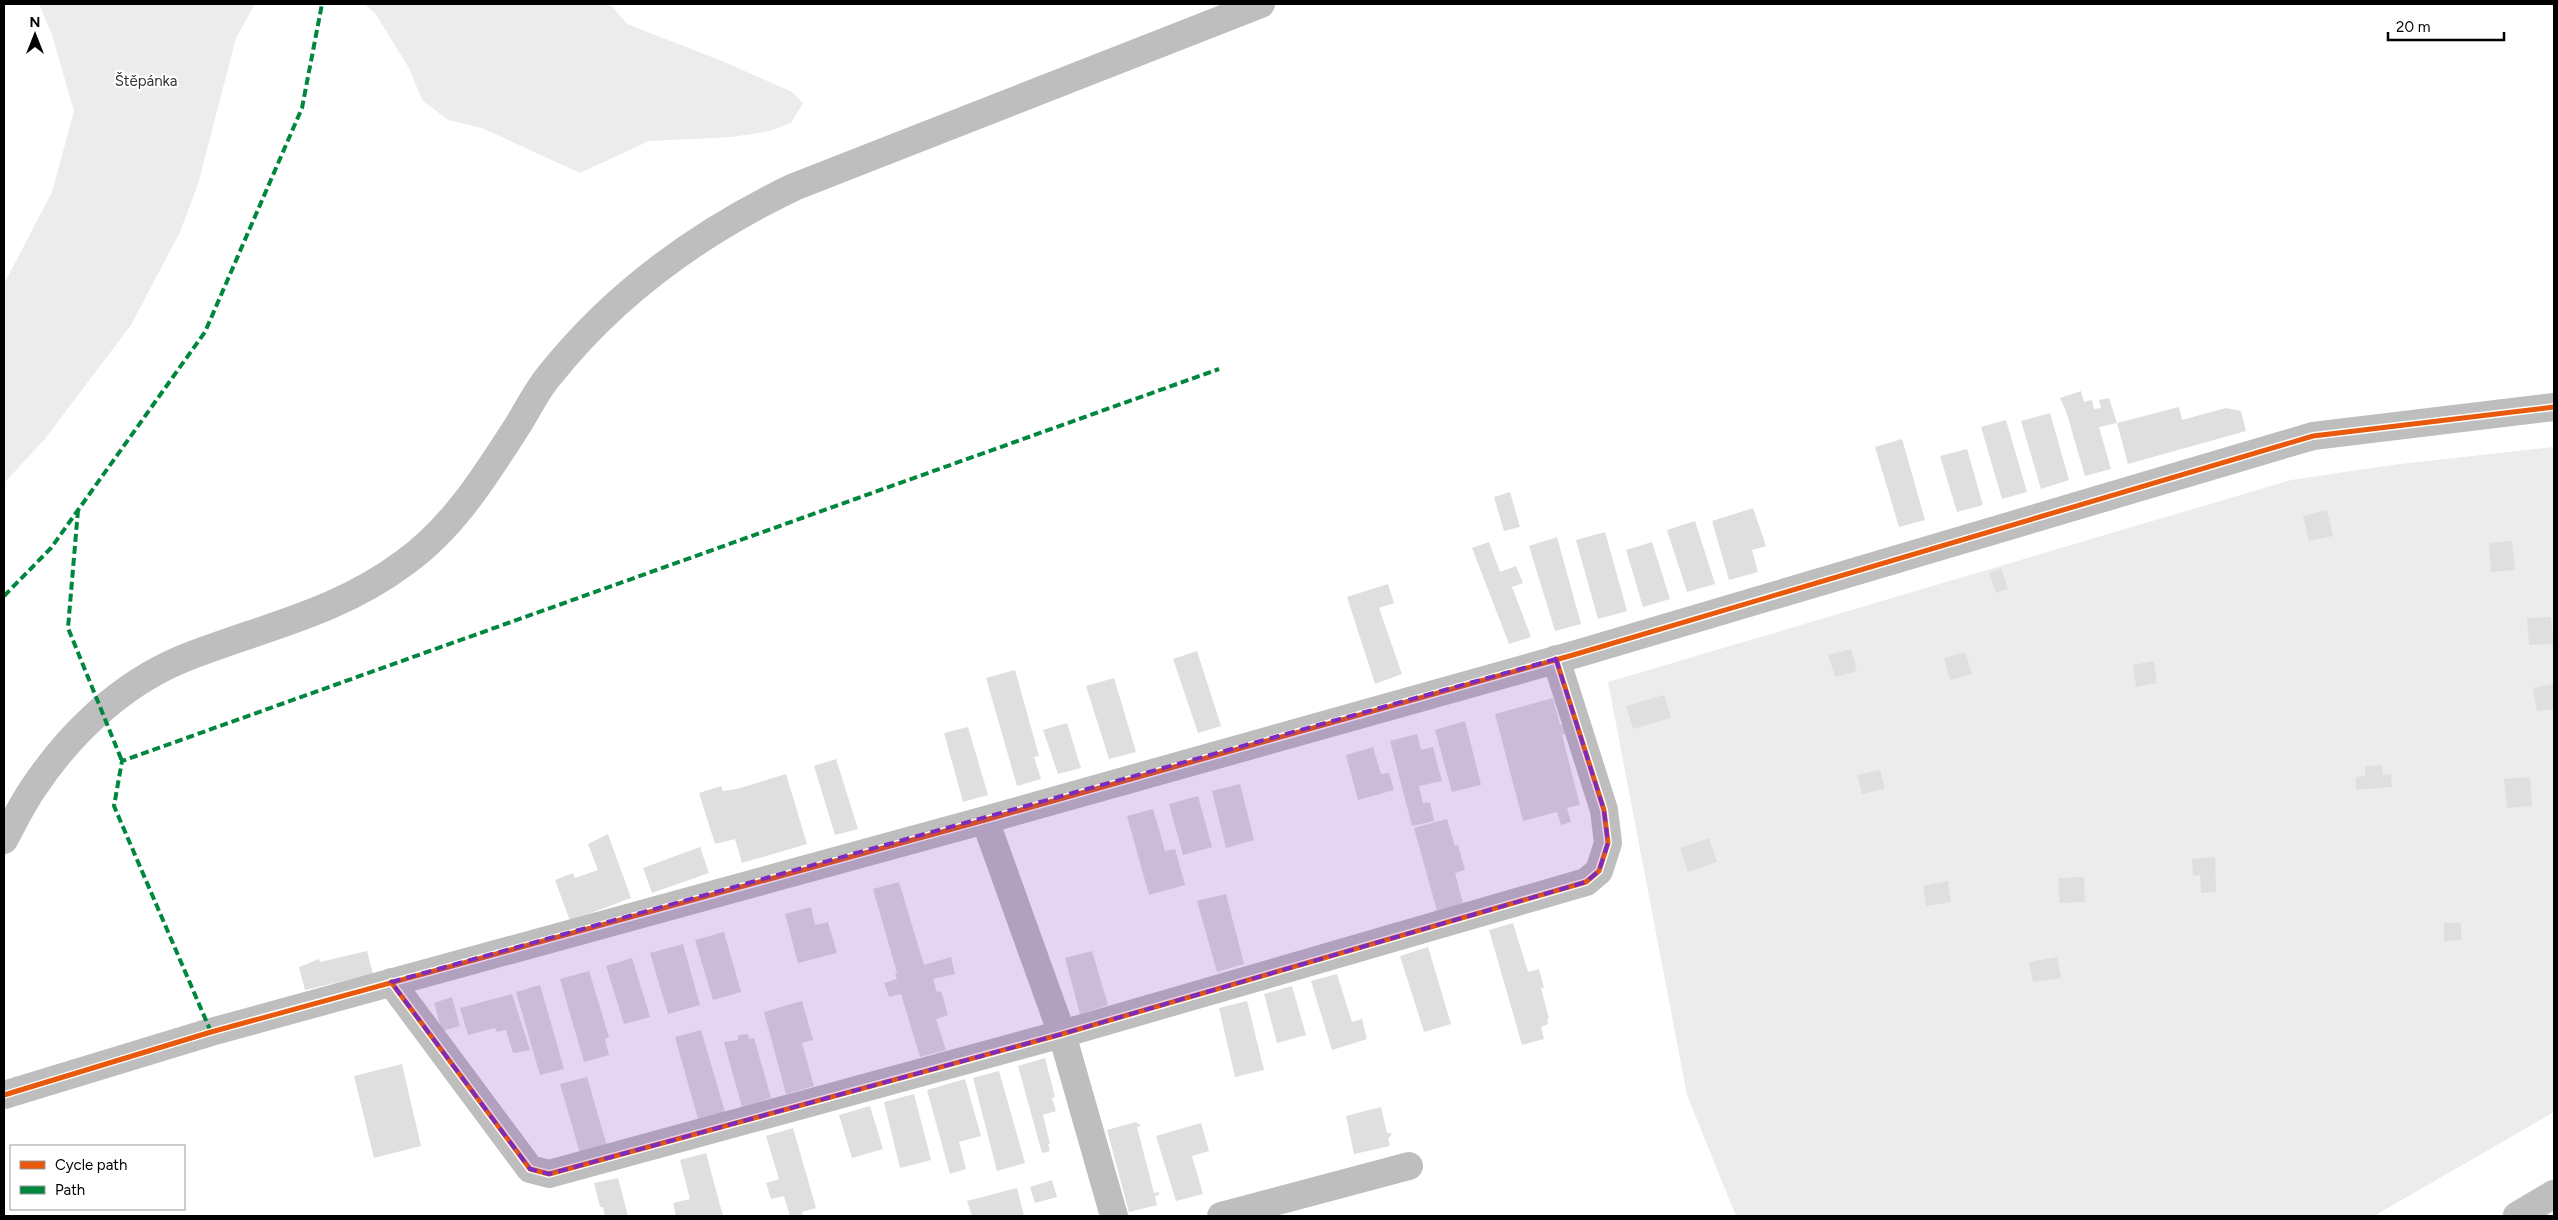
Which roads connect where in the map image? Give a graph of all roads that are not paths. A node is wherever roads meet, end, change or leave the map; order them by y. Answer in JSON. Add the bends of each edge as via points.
{"nodes":[{"id":1,"x":1261,"y":4,"type":"edge"},
{"id":2,"x":2554,"y":406,"type":"edge"},
{"id":3,"x":1556,"y":659,"type":"junction"},
{"id":4,"x":985,"y":820,"type":"junction"},
{"id":5,"x":4,"y":840,"type":"edge"},
{"id":6,"x":391,"y":982,"type":"junction"},
{"id":7,"x":1062,"y":1034,"type":"junction"},
{"id":8,"x":4,"y":1095,"type":"edge"},
{"id":9,"x":1409,"y":1166,"type":"dead end"},
{"id":10,"x":2554,"y":1194,"type":"edge"},
{"id":11,"x":1114,"y":1216,"type":"edge"},
{"id":12,"x":1221,"y":1216,"type":"edge"},
{"id":13,"x":2517,"y":1216,"type":"edge"}],
"edges":[{"from":1,"to":5,"type":"main road","via":[[794,187],[715,229],[631,291],[587,332],[547,377],[476,490],[432,541],[382,579],[341,602],[181,660],[145,678],[81,728],[54,759],[30,792]]},
{"from":2,"to":3,"type":"main road","via":[[2313,436]]},
{"from":3,"to":4,"type":"main road"},
{"from":3,"to":7,"type":"main road","via":[[1604,810],[1608,843],[1599,871],[1586,882]]},
{"from":4,"to":6,"type":"main road"},
{"from":4,"to":7,"type":"main road"},
{"from":6,"to":7,"type":"main road","via":[[530,1169],[549,1174]]},
{"from":6,"to":8,"type":"main road"},
{"from":7,"to":11,"type":"main road"},
{"from":9,"to":12,"type":"main road"},
{"from":10,"to":13,"type":"main road"}]}
